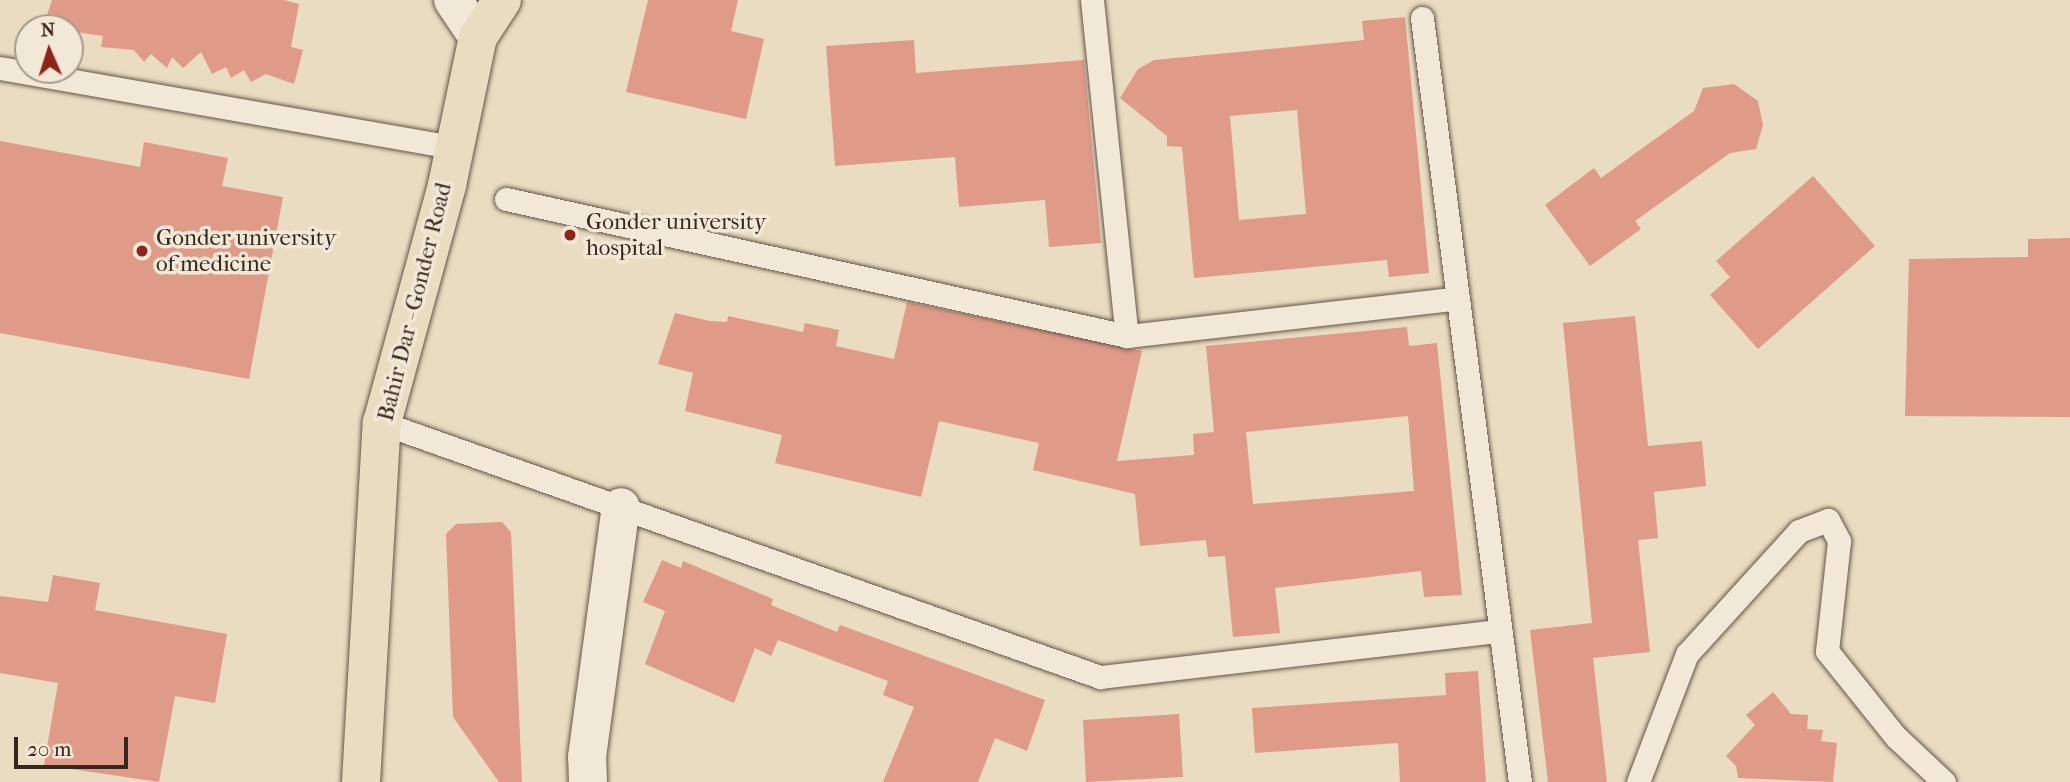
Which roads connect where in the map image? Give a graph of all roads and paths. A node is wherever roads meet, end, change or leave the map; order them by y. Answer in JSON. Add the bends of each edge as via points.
{"nodes":[{"id":1,"x":453,"y":0,"type":"edge"},
{"id":2,"x":502,"y":0,"type":"edge"},
{"id":3,"x":1092,"y":0,"type":"edge"},
{"id":4,"x":1422,"y":18,"type":"dead end"},
{"id":5,"x":478,"y":37,"type":"junction"},
{"id":6,"x":0,"y":68,"type":"edge"},
{"id":7,"x":453,"y":147,"type":"junction"},
{"id":8,"x":506,"y":199,"type":"dead end"},
{"id":9,"x":1458,"y":298,"type":"junction"},
{"id":10,"x":1127,"y":336,"type":"junction"},
{"id":11,"x":382,"y":423,"type":"junction"},
{"id":12,"x":621,"y":507,"type":"junction"},
{"id":13,"x":1500,"y":631,"type":"junction"},
{"id":14,"x":361,"y":782,"type":"edge"},
{"id":15,"x":588,"y":782,"type":"edge"},
{"id":16,"x":1520,"y":782,"type":"edge"},
{"id":17,"x":1638,"y":782,"type":"edge"},
{"id":18,"x":1944,"y":782,"type":"edge"}],
"edges":[{"from":1,"to":5,"type":"street"},
{"from":2,"to":5,"type":"highway","name":"Bahir Dar - Gonder Road"},
{"from":3,"to":10,"type":"lane"},
{"from":4,"to":9,"type":"lane"},
{"from":5,"to":7,"type":"highway","name":"Bahir Dar - Gonder Road"},
{"from":6,"to":7,"type":"lane"},
{"from":7,"to":11,"type":"highway","name":"Bahir Dar - Gonder Road"},
{"from":8,"to":10,"type":"lane"},
{"from":9,"to":10,"type":"lane"},
{"from":9,"to":13,"type":"lane"},
{"from":11,"to":12,"type":"lane"},
{"from":11,"to":14,"type":"highway","name":"Bahir Dar - Gonder Road"},
{"from":12,"to":13,"type":"lane","via":[[1100,677]]},
{"from":12,"to":15,"type":"street","via":[[587,757]]},
{"from":13,"to":16,"type":"lane"},
{"from":17,"to":18,"type":"lane","via":[[1687,654],[1799,531],[1828,520],[1839,541],[1827,651],[1896,737]]}]}
